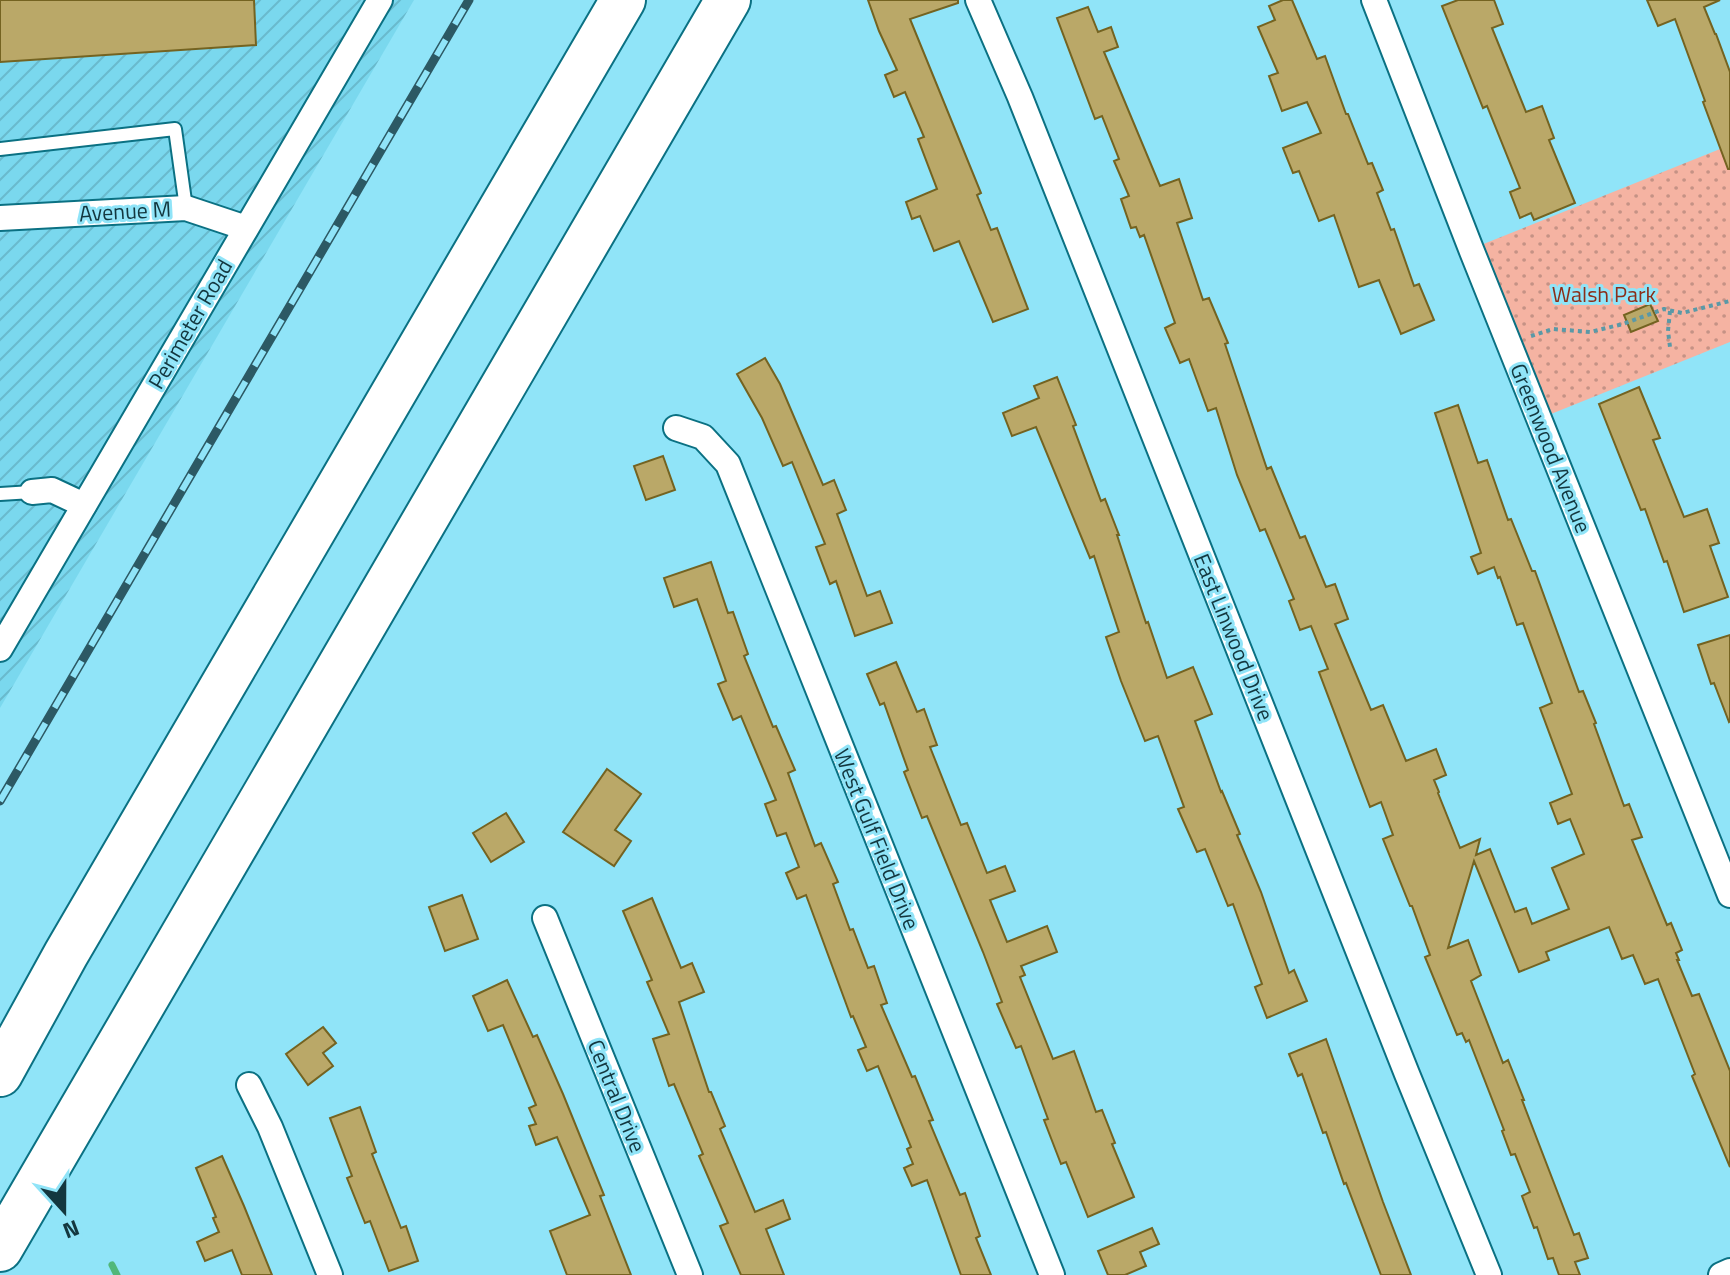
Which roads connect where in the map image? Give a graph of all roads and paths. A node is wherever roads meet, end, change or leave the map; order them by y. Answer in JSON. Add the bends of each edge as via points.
{"nodes":[{"id":1,"x":380,"y":0,"type":"edge"},
{"id":2,"x":623,"y":0,"type":"edge"},
{"id":3,"x":728,"y":0,"type":"edge"},
{"id":4,"x":978,"y":0,"type":"edge"},
{"id":5,"x":1374,"y":0,"type":"edge"},
{"id":6,"x":0,"y":149,"type":"edge"},
{"id":7,"x":186,"y":208,"type":"junction"},
{"id":8,"x":0,"y":218,"type":"edge"},
{"id":9,"x":246,"y":228,"type":"junction"},
{"id":10,"x":1730,"y":301,"type":"edge"},
{"id":11,"x":1670,"y":311,"type":"junction"},
{"id":12,"x":1510,"y":345,"type":"junction"},
{"id":13,"x":1670,"y":347,"type":"dead end"},
{"id":14,"x":676,"y":428,"type":"dead end"},
{"id":15,"x":32,"y":492,"type":"joint"},
{"id":16,"x":0,"y":494,"type":"edge"},
{"id":17,"x":84,"y":505,"type":"junction"},
{"id":18,"x":0,"y":649,"type":"edge"},
{"id":19,"x":1730,"y":895,"type":"edge"},
{"id":20,"x":545,"y":918,"type":"dead end"},
{"id":21,"x":0,"y":1074,"type":"edge"},
{"id":22,"x":249,"y":1085,"type":"dead end"},
{"id":23,"x":0,"y":1249,"type":"edge"},
{"id":24,"x":1730,"y":1271,"type":"edge"},
{"id":25,"x":330,"y":1275,"type":"edge"},
{"id":26,"x":690,"y":1275,"type":"edge"},
{"id":27,"x":1052,"y":1275,"type":"edge"},
{"id":28,"x":1489,"y":1275,"type":"edge"},
{"id":29,"x":1721,"y":1275,"type":"edge"}],
"edges":[{"from":1,"to":9,"type":"street","name":"Perimeter Road"},
{"from":2,"to":21,"type":"highway"},
{"from":3,"to":23,"type":"highway"},
{"from":4,"to":28,"type":"street","name":"East Linwood Drive"},
{"from":5,"to":12,"type":"street","name":"Greenwood Avenue"},
{"from":6,"to":7,"type":"lane","via":[[175,129]]},
{"from":7,"to":8,"type":"street","name":"Avenue M"},
{"from":7,"to":9,"type":"street","name":"Avenue M"},
{"from":9,"to":17,"type":"street","name":"Perimeter Road"},
{"from":10,"to":11,"type":"path"},
{"from":11,"to":12,"type":"path","via":[[1590,332],[1553,329]]},
{"from":11,"to":13,"type":"path"},
{"from":12,"to":19,"type":"street","name":"Greenwood Avenue"},
{"from":14,"to":27,"type":"street","name":"West Gulf Field Drive","via":[[703,437],[728,464]]},
{"from":15,"to":16,"type":"lane"},
{"from":15,"to":17,"type":"street","via":[[52,490]]},
{"from":17,"to":18,"type":"street","name":"Perimeter Road"},
{"from":20,"to":26,"type":"street","name":"Central Drive"},
{"from":22,"to":25,"type":"street"},
{"from":24,"to":29,"type":"street"}]}
